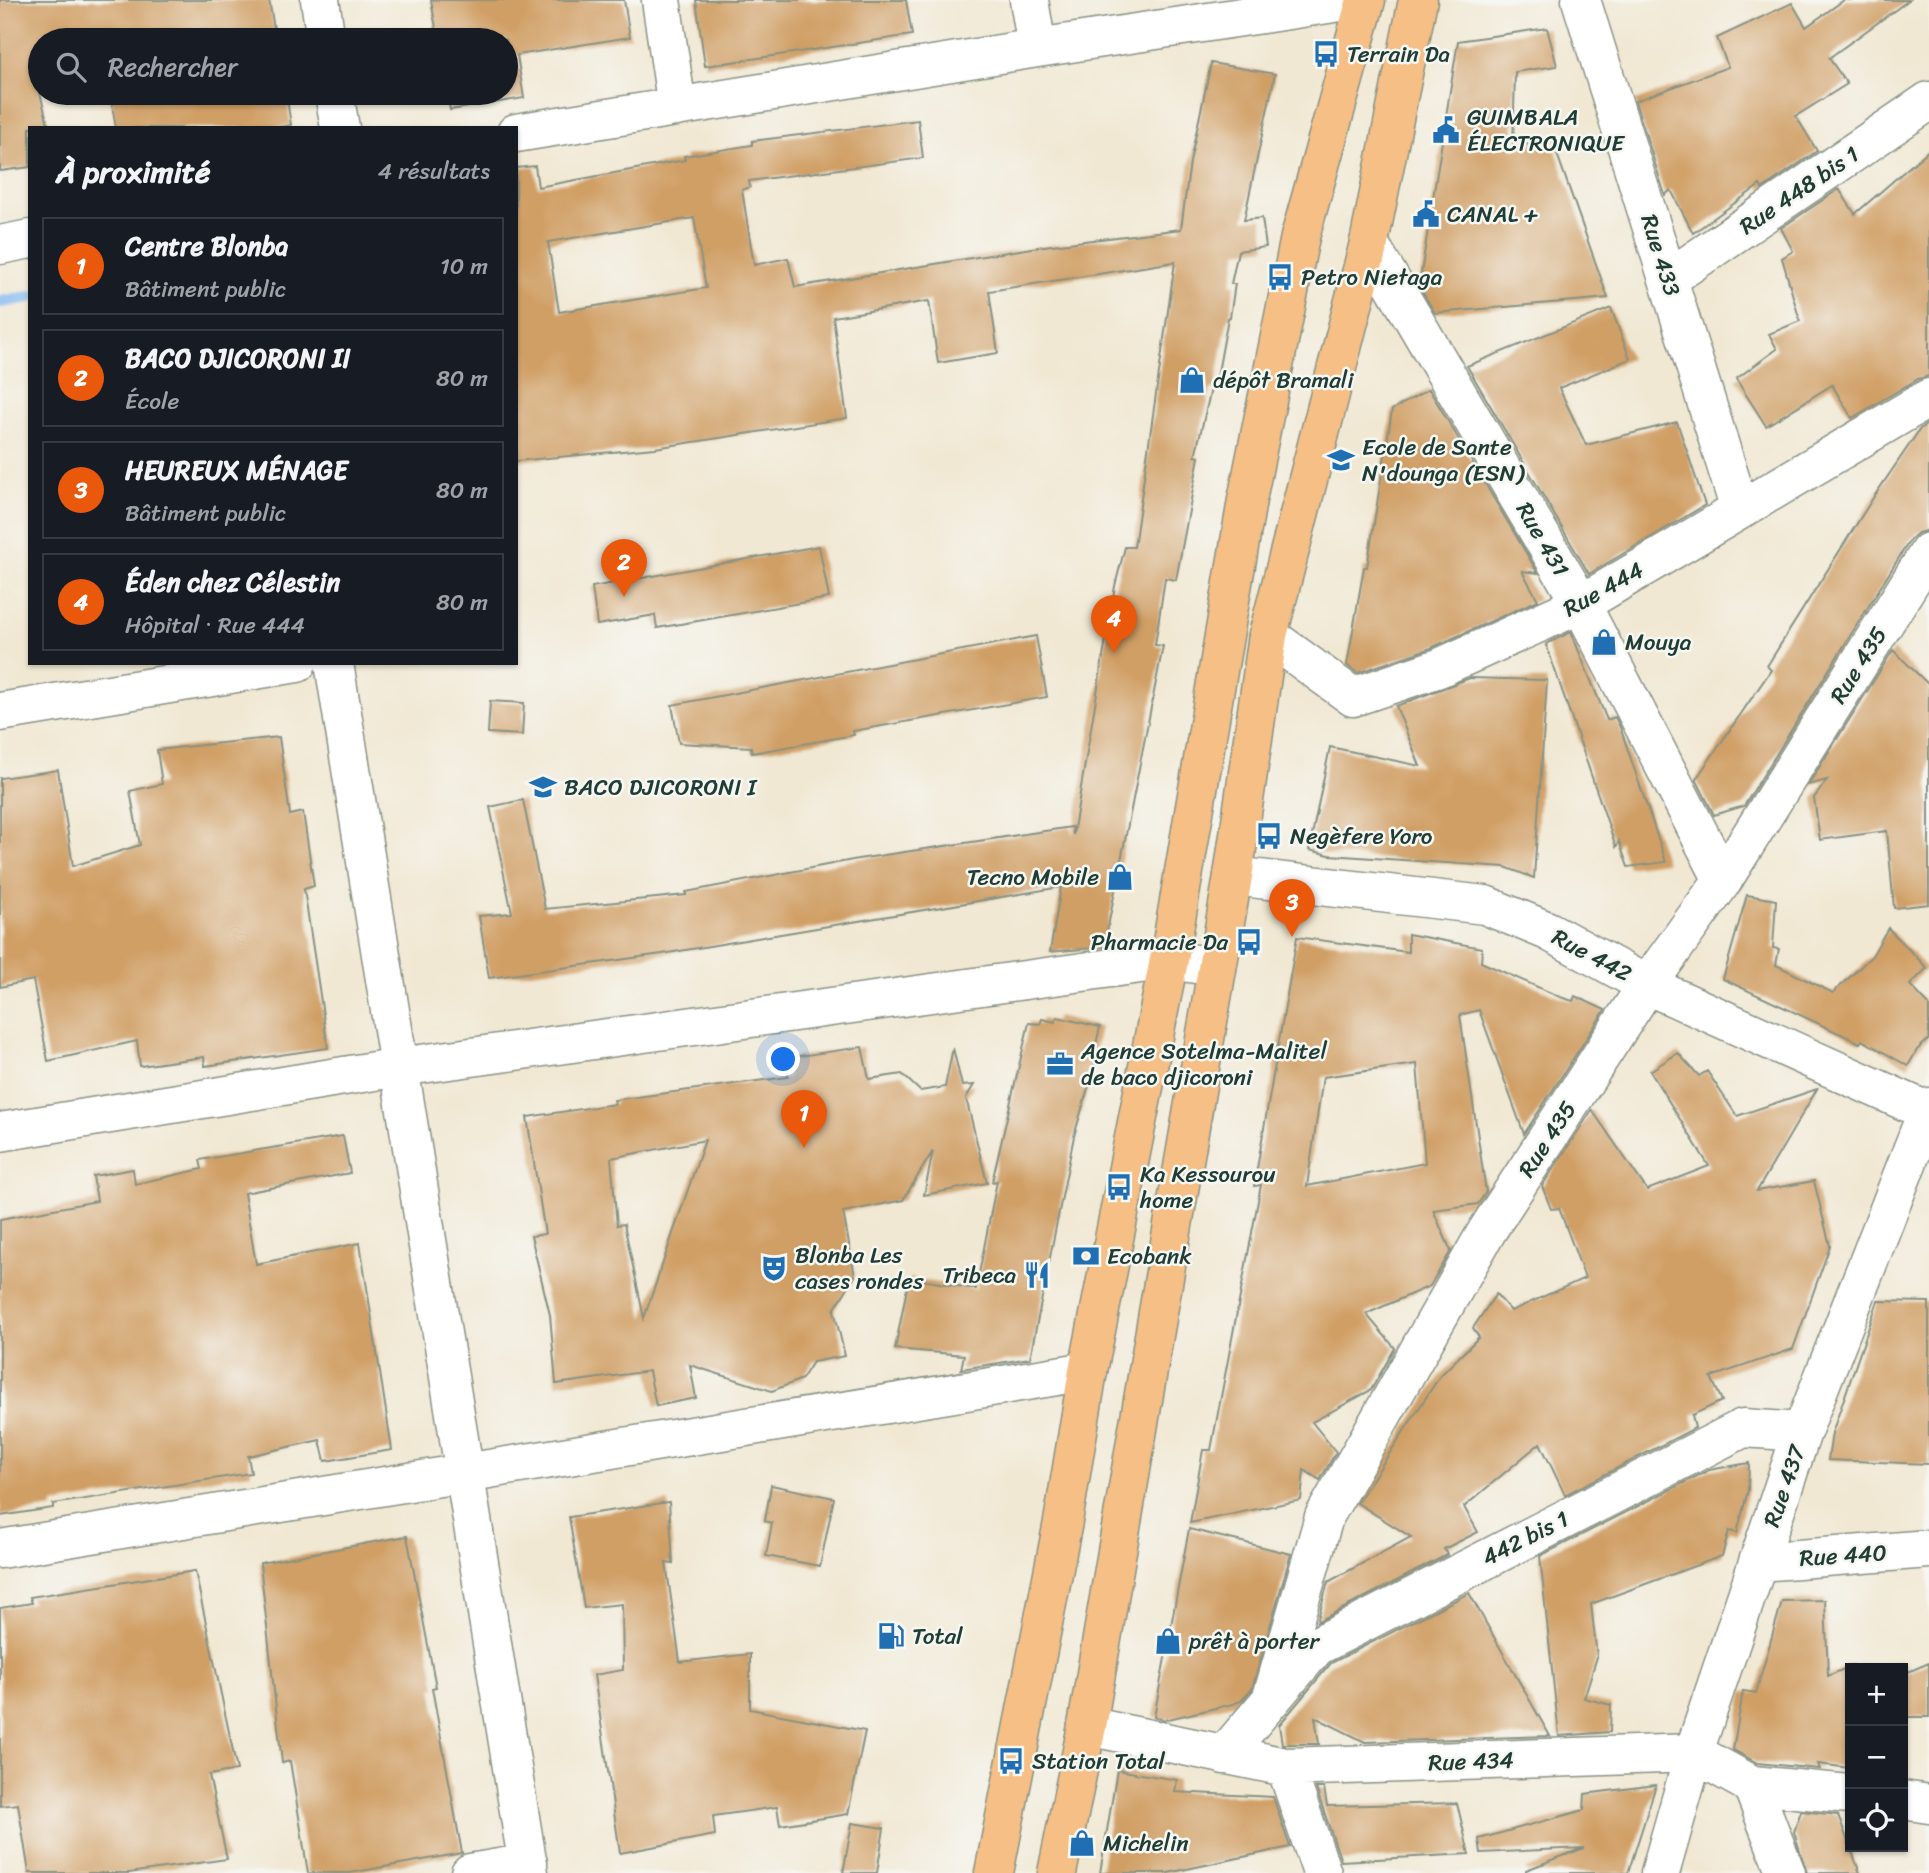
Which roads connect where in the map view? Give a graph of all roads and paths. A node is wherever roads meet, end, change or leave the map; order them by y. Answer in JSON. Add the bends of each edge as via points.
{"nodes":[{"id":1,"x":320,"y":0,"type":"edge"},
{"id":2,"x":661,"y":0,"type":"edge"},
{"id":3,"x":1029,"y":0,"type":"edge"},
{"id":4,"x":1354,"y":0,"type":"edge"},
{"id":5,"x":1366,"y":0,"type":"edge"},
{"id":6,"x":1418,"y":0,"type":"edge"},
{"id":7,"x":1580,"y":0,"type":"edge"},
{"id":8,"x":324,"y":28,"type":"edge"},
{"id":9,"x":1037,"y":48,"type":"junction"},
{"id":10,"x":1929,"y":101,"type":"edge"},
{"id":11,"x":336,"y":105,"type":"edge"},
{"id":12,"x":677,"y":107,"type":"junction"},
{"id":13,"x":340,"y":126,"type":"edge"},
{"id":14,"x":518,"y":133,"type":"edge"},
{"id":15,"x":28,"y":239,"type":"edge"},
{"id":16,"x":1369,"y":243,"type":"junction"},
{"id":17,"x":0,"y":245,"type":"edge"},
{"id":18,"x":1668,"y":279,"type":"junction"},
{"id":19,"x":1929,"y":398,"type":"edge"},
{"id":20,"x":1740,"y":510,"type":"junction"},
{"id":21,"x":1926,"y":563,"type":"edge"},
{"id":22,"x":1581,"y":604,"type":"junction"},
{"id":23,"x":1268,"y":635,"type":"junction"},
{"id":24,"x":285,"y":665,"type":"edge"},
{"id":25,"x":334,"y":665,"type":"edge"},
{"id":26,"x":0,"y":712,"type":"edge"},
{"id":27,"x":1233,"y":876,"type":"junction"},
{"id":28,"x":1723,"y":880,"type":"junction"},
{"id":29,"x":1169,"y":960,"type":"junction"},
{"id":30,"x":1216,"y":967,"type":"junction"},
{"id":31,"x":1647,"y":985,"type":"junction"},
{"id":32,"x":399,"y":1067,"type":"junction"},
{"id":33,"x":1928,"y":1110,"type":"edge"},
{"id":34,"x":0,"y":1132,"type":"edge"},
{"id":35,"x":1088,"y":1371,"type":"junction"},
{"id":36,"x":1802,"y":1432,"type":"junction"},
{"id":37,"x":464,"y":1473,"type":"junction"},
{"id":38,"x":0,"y":1549,"type":"edge"},
{"id":39,"x":1929,"y":1549,"type":"edge"},
{"id":40,"x":1758,"y":1562,"type":"junction"},
{"id":41,"x":1272,"y":1697,"type":"junction"},
{"id":42,"x":1087,"y":1726,"type":"junction"},
{"id":43,"x":1694,"y":1753,"type":"junction"},
{"id":44,"x":1224,"y":1755,"type":"junction"},
{"id":45,"x":1286,"y":1767,"type":"junction"},
{"id":46,"x":1752,"y":1785,"type":"junction"},
{"id":47,"x":1845,"y":1794,"type":"edge"},
{"id":48,"x":1908,"y":1801,"type":"edge"},
{"id":49,"x":1929,"y":1804,"type":"edge"},
{"id":50,"x":528,"y":1868,"type":"edge"},
{"id":51,"x":470,"y":1873,"type":"edge"},
{"id":52,"x":994,"y":1873,"type":"edge"},
{"id":53,"x":1057,"y":1873,"type":"edge"},
{"id":54,"x":1322,"y":1873,"type":"edge"},
{"id":55,"x":1660,"y":1873,"type":"edge"},
{"id":56,"x":1786,"y":1873,"type":"edge"}],
"edges":[{"from":1,"to":8,"type":"street"},
{"from":2,"to":12,"type":"street"},
{"from":3,"to":9,"type":"street"},
{"from":4,"to":9,"type":"street"},
{"from":5,"to":29,"type":"main road","via":[[1300,237],[1247,500]]},
{"from":6,"to":16,"type":"main road"},
{"from":7,"to":18,"type":"street","name":"Rue 433"},
{"from":9,"to":12,"type":"street"},
{"from":10,"to":18,"type":"street","name":"Rue 448 bis 1"},
{"from":11,"to":13,"type":"street"},
{"from":12,"to":14,"type":"street"},
{"from":15,"to":17,"type":"street"},
{"from":16,"to":22,"type":"street","name":"Rue 431"},
{"from":16,"to":23,"type":"main road"},
{"from":18,"to":20,"type":"street","name":"Rue 433"},
{"from":19,"to":20,"type":"street","name":"Rue 444"},
{"from":20,"to":22,"type":"street","name":"Rue 444"},
{"from":21,"to":28,"type":"street","name":"Rue 435"},
{"from":22,"to":23,"type":"street","name":"Rue 444","via":[[1439,668],[1353,697]]},
{"from":22,"to":28,"type":"street","name":"Rue 431"},
{"from":23,"to":27,"type":"main road"},
{"from":24,"to":26,"type":"street"},
{"from":25,"to":32,"type":"street"},
{"from":27,"to":30,"type":"main road"},
{"from":27,"to":31,"type":"street","name":"Rue 442","via":[[1485,905],[1548,931]]},
{"from":28,"to":31,"type":"street","name":"Rue 435"},
{"from":29,"to":30,"type":"street"},
{"from":29,"to":32,"type":"street"},
{"from":29,"to":35,"type":"main road"},
{"from":30,"to":42,"type":"main road"},
{"from":31,"to":33,"type":"street","name":"Rue 442"},
{"from":31,"to":41,"type":"street","name":"Rue 435","via":[[1487,1231],[1325,1517]]},
{"from":32,"to":34,"type":"street"},
{"from":32,"to":37,"type":"street"},
{"from":33,"to":36,"type":"street","name":"Rue 437"},
{"from":35,"to":37,"type":"street"},
{"from":35,"to":52,"type":"main road"},
{"from":36,"to":40,"type":"street","name":"Rue 437"},
{"from":36,"to":41,"type":"street","name":"442 bis 1","via":[[1743,1428],[1317,1646]]},
{"from":37,"to":38,"type":"street"},
{"from":37,"to":50,"type":"street"},
{"from":39,"to":40,"type":"street","name":"Rue 440"},
{"from":40,"to":43,"type":"street","name":"Rue 437"},
{"from":41,"to":44,"type":"street","name":"Rue 435"},
{"from":42,"to":44,"type":"street","name":"Rue 434"},
{"from":42,"to":53,"type":"main road"},
{"from":43,"to":45,"type":"street","name":"Rue 434"},
{"from":43,"to":46,"type":"street"},
{"from":43,"to":55,"type":"street","name":"Rue 437"},
{"from":44,"to":45,"type":"street","name":"Rue 434"},
{"from":45,"to":54,"type":"street"},
{"from":46,"to":47,"type":"street"},
{"from":46,"to":56,"type":"street"},
{"from":48,"to":49,"type":"street"},
{"from":50,"to":51,"type":"street"}]}
